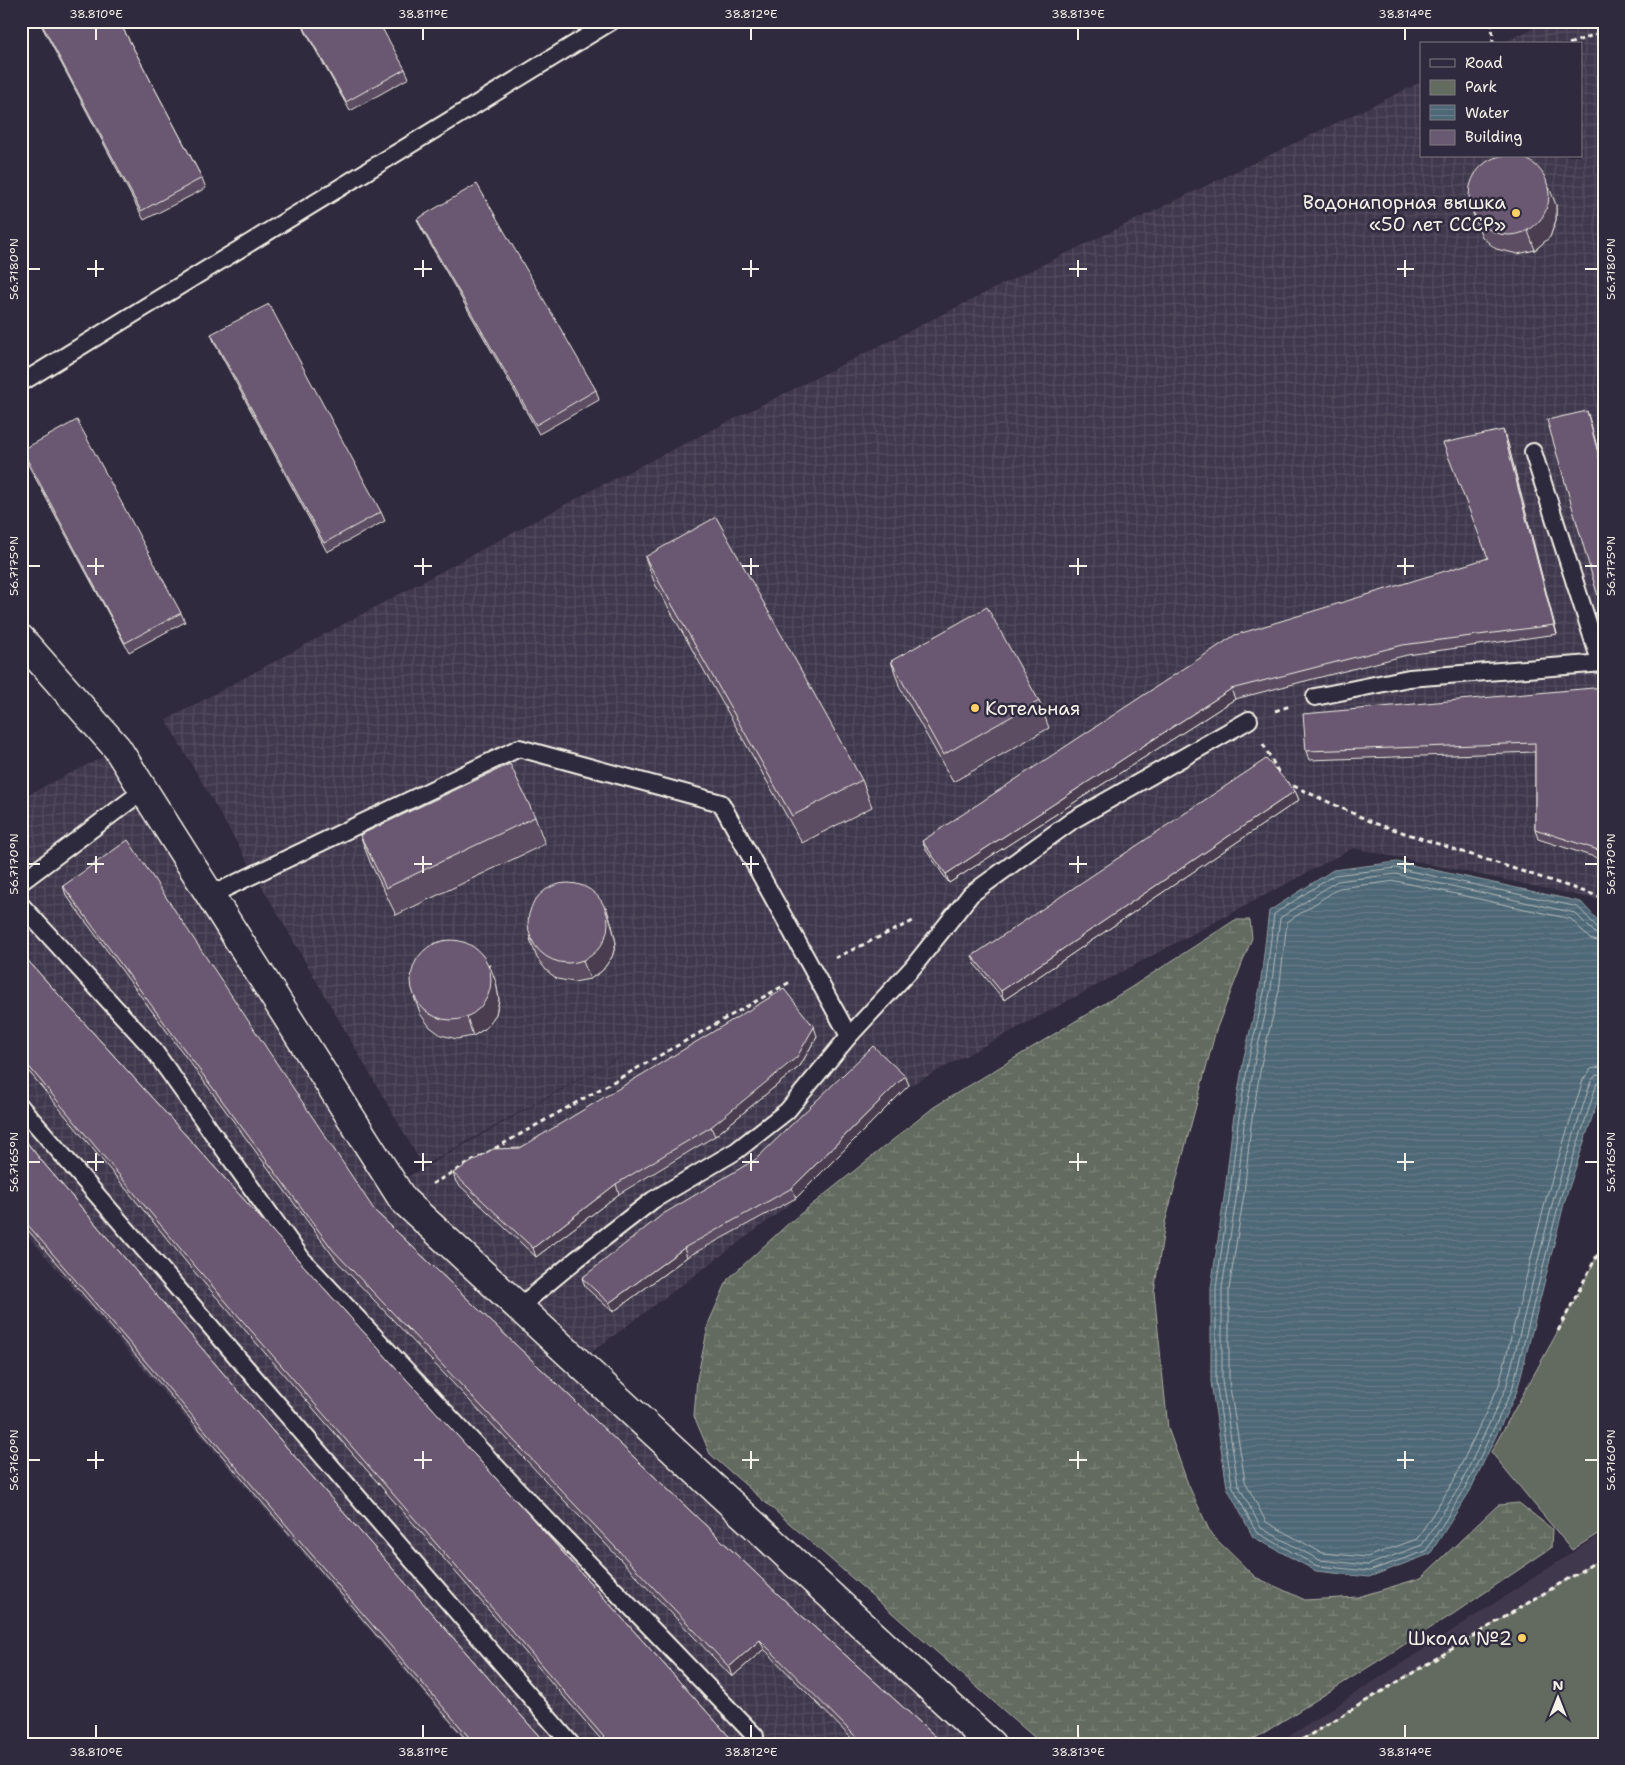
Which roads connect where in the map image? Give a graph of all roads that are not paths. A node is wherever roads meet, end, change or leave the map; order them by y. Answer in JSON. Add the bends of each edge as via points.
{"nodes":[{"id":1,"x":612,"y":21,"type":"edge"},
{"id":2,"x":21,"y":383,"type":"edge"},
{"id":3,"x":1533,"y":452,"type":"dead end"},
{"id":4,"x":21,"y":638,"type":"edge"},
{"id":5,"x":1602,"y":663,"type":"edge"},
{"id":6,"x":1315,"y":697,"type":"road end"},
{"id":7,"x":1249,"y":720,"type":"road end"},
{"id":8,"x":144,"y":790,"type":"junction"},
{"id":9,"x":21,"y":882,"type":"edge"},
{"id":10,"x":211,"y":895,"type":"junction"},
{"id":11,"x":21,"y":905,"type":"edge"},
{"id":12,"x":849,"y":1036,"type":"junction"},
{"id":13,"x":21,"y":1107,"type":"edge"},
{"id":14,"x":518,"y":1308,"type":"junction"},
{"id":15,"x":755,"y":1736,"type":"dead end"},
{"id":16,"x":571,"y":1744,"type":"edge"},
{"id":17,"x":991,"y":1744,"type":"edge"}],
"edges":[{"from":1,"to":2,"type":"lane"},
{"from":3,"to":5,"type":"lane"},
{"from":4,"to":8,"type":"street","via":[[118,748]]},
{"from":5,"to":6,"type":"lane","via":[[1409,678]]},
{"from":7,"to":12,"type":"lane","via":[[1073,820],[971,894],[913,967]]},
{"from":8,"to":9,"type":"lane"},
{"from":8,"to":10,"type":"street"},
{"from":10,"to":12,"type":"lane","via":[[519,748],[721,803]]},
{"from":10,"to":14,"type":"street","via":[[403,1200]]},
{"from":11,"to":15,"type":"lane","via":[[152,1048],[302,1259]]},
{"from":12,"to":14,"type":"lane","via":[[787,1111],[736,1151],[653,1200]]},
{"from":13,"to":16,"type":"lane"},
{"from":14,"to":17,"type":"street"}]}
